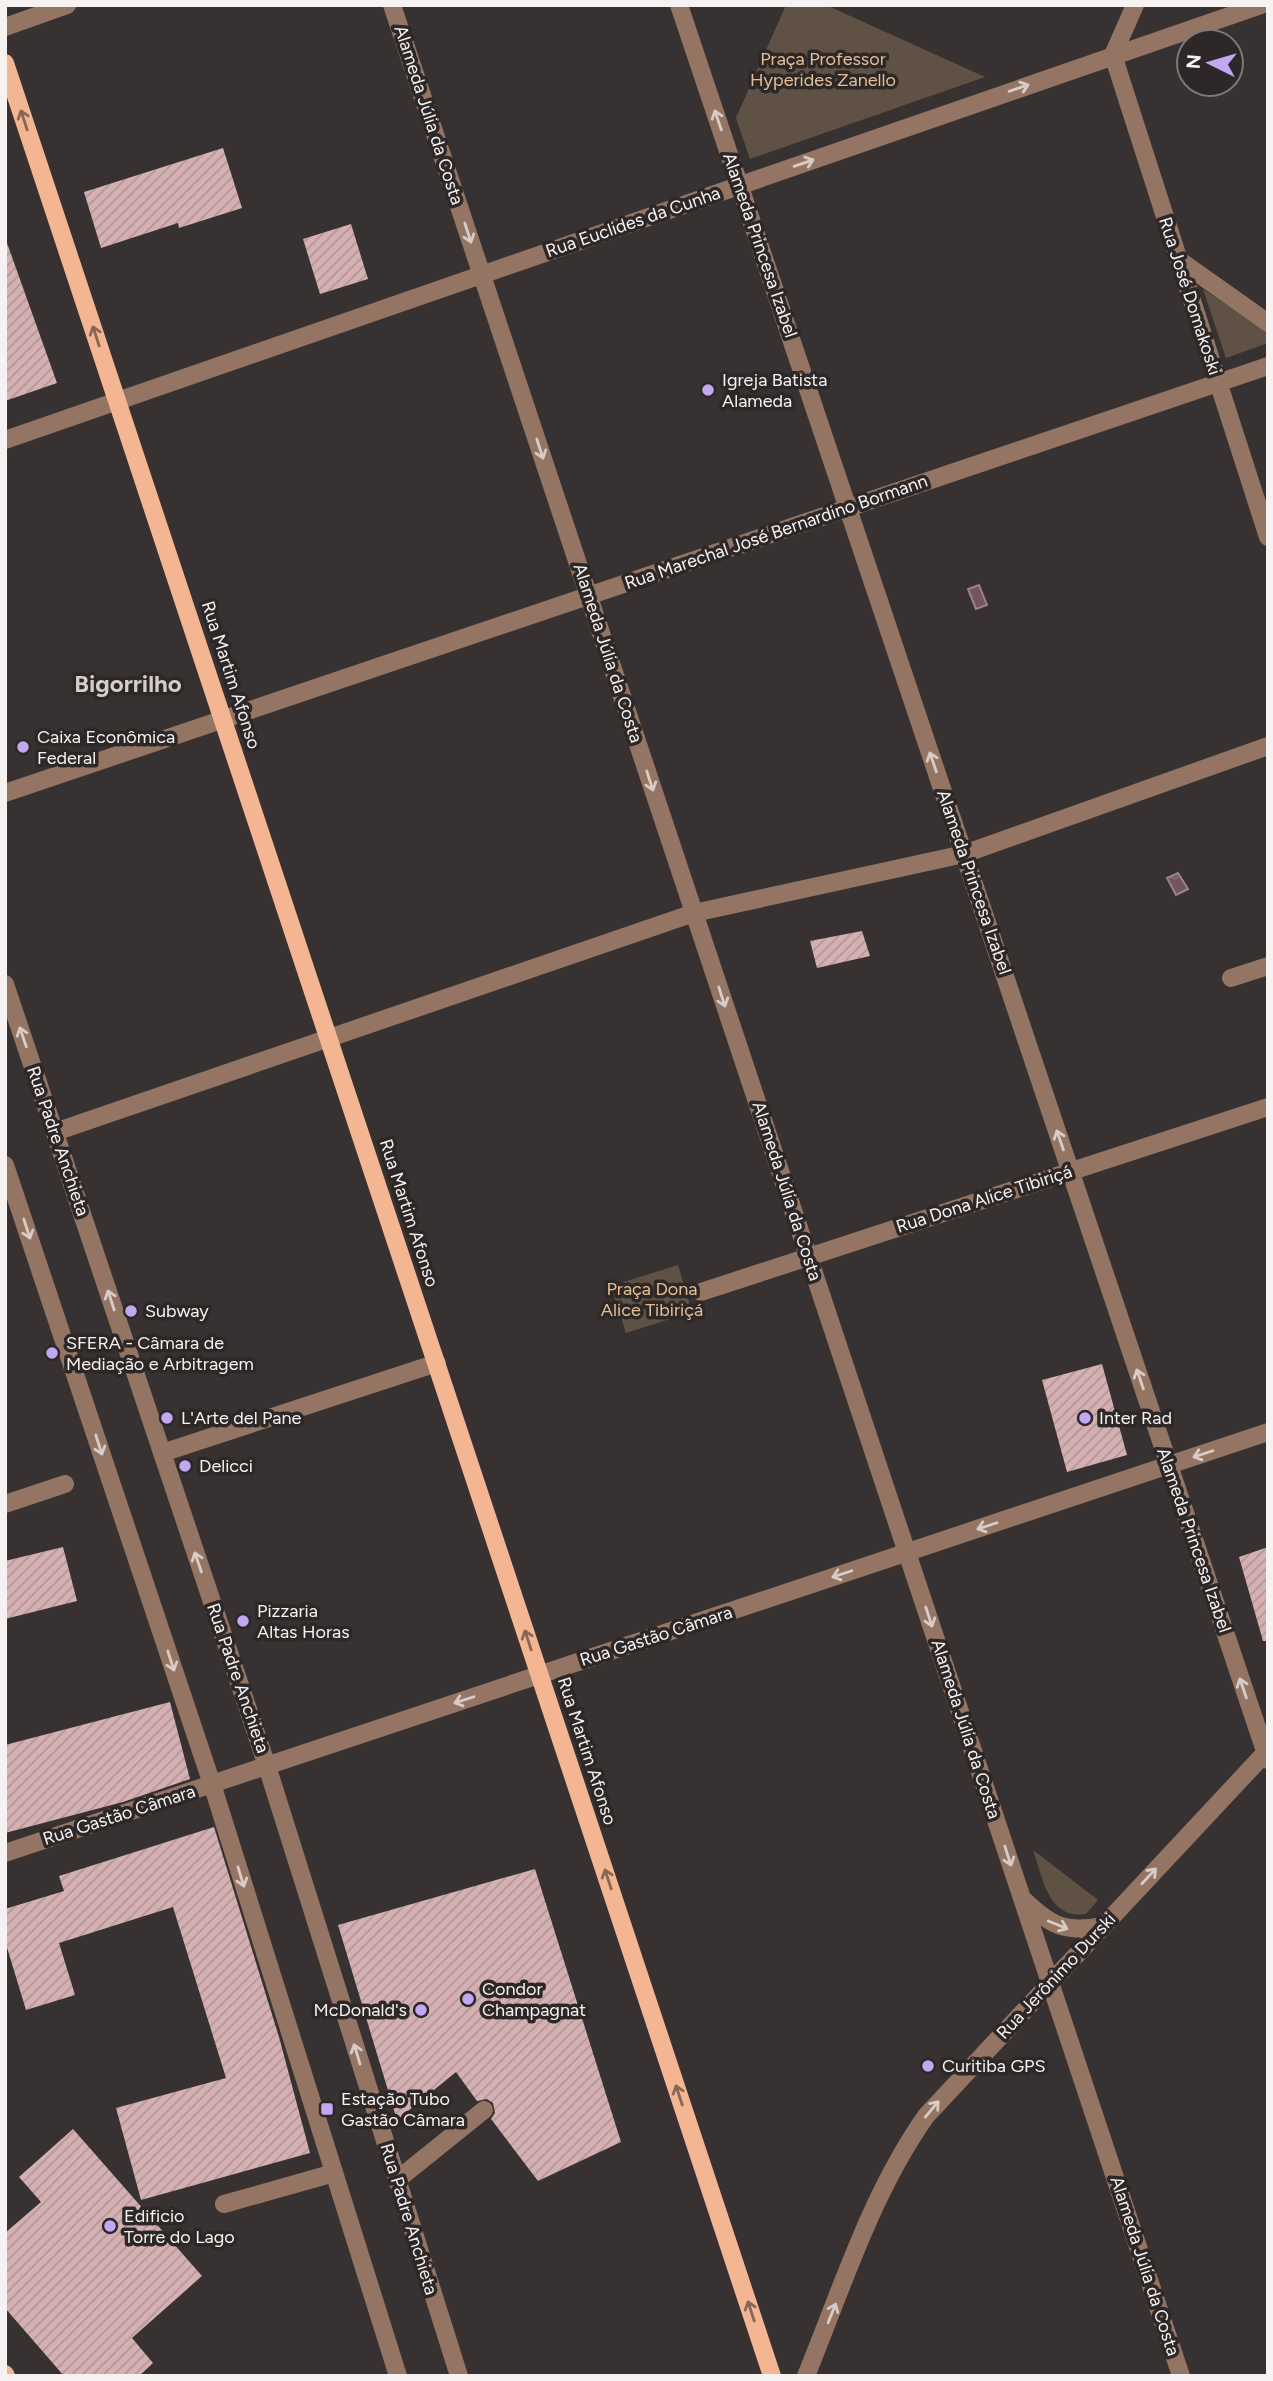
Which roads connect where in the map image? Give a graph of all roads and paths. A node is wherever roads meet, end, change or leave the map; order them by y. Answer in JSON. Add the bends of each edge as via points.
{"nodes":[{"id":1,"x":67,"y":5,"type":"edge"},
{"id":2,"x":392,"y":5,"type":"edge"},
{"id":3,"x":679,"y":5,"type":"edge"},
{"id":4,"x":1135,"y":5,"type":"edge"},
{"id":5,"x":1261,"y":5,"type":"edge"},
{"id":6,"x":5,"y":27,"type":"edge"},
{"id":7,"x":1113,"y":55,"type":"junction"},
{"id":8,"x":5,"y":63,"type":"edge"},
{"id":9,"x":740,"y":185,"type":"junction"},
{"id":10,"x":1179,"y":260,"type":"junction"},
{"id":11,"x":482,"y":274,"type":"junction"},
{"id":12,"x":1268,"y":323,"type":"edge"},
{"id":13,"x":1268,"y":366,"type":"edge"},
{"id":14,"x":1219,"y":383,"type":"junction"},
{"id":15,"x":118,"y":401,"type":"junction"},
{"id":16,"x":5,"y":440,"type":"edge"},
{"id":17,"x":848,"y":508,"type":"junction"},
{"id":18,"x":1268,"y":537,"type":"edge"},
{"id":19,"x":589,"y":595,"type":"junction"},
{"id":20,"x":223,"y":719,"type":"junction"},
{"id":21,"x":1268,"y":746,"type":"edge"},
{"id":22,"x":5,"y":793,"type":"edge"},
{"id":23,"x":964,"y":854,"type":"junction"},
{"id":24,"x":694,"y":913,"type":"junction"},
{"id":25,"x":1268,"y":966,"type":"edge"},
{"id":26,"x":1231,"y":978,"type":"dead end"},
{"id":27,"x":5,"y":985,"type":"edge"},
{"id":28,"x":329,"y":1038,"type":"junction"},
{"id":29,"x":1268,"y":1107,"type":"edge"},
{"id":30,"x":55,"y":1132,"type":"junction"},
{"id":31,"x":5,"y":1165,"type":"edge"},
{"id":32,"x":1071,"y":1171,"type":"junction"},
{"id":33,"x":809,"y":1256,"type":"junction"},
{"id":34,"x":701,"y":1292,"type":"dead end"},
{"id":35,"x":437,"y":1363,"type":"junction"},
{"id":36,"x":1268,"y":1432,"type":"edge"},
{"id":37,"x":162,"y":1453,"type":"junction"},
{"id":38,"x":1169,"y":1465,"type":"junction"},
{"id":39,"x":65,"y":1484,"type":"dead end"},
{"id":40,"x":5,"y":1504,"type":"edge"},
{"id":41,"x":907,"y":1552,"type":"junction"},
{"id":42,"x":540,"y":1675,"type":"junction"},
{"id":43,"x":1267,"y":1754,"type":"edge"},
{"id":44,"x":267,"y":1766,"type":"junction"},
{"id":45,"x":212,"y":1784,"type":"junction"},
{"id":46,"x":5,"y":1853,"type":"edge"},
{"id":47,"x":1022,"y":1898,"type":"junction"},
{"id":48,"x":1102,"y":1926,"type":"junction"},
{"id":49,"x":1051,"y":1983,"type":"junction"},
{"id":50,"x":484,"y":2110,"type":"dead end"},
{"id":51,"x":334,"y":2173,"type":"junction"},
{"id":52,"x":397,"y":2180,"type":"junction"},
{"id":53,"x":224,"y":2204,"type":"dead end"},
{"id":54,"x":398,"y":2376,"type":"edge"},
{"id":55,"x":459,"y":2376,"type":"edge"},
{"id":56,"x":772,"y":2376,"type":"edge"},
{"id":57,"x":806,"y":2376,"type":"edge"},
{"id":58,"x":1181,"y":2376,"type":"edge"}],
"edges":[{"from":1,"to":6,"type":"street"},
{"from":2,"to":11,"type":"street","name":"Alameda Júlia da Costa","one_way":true},
{"from":9,"to":3,"type":"street","name":"Alameda Princesa Izabel","one_way":true},
{"from":4,"to":7,"type":"street"},
{"from":5,"to":7,"type":"street","name":"Rua Euclides da Cunha"},
{"from":9,"to":7,"type":"street","name":"Rua Euclides da Cunha","one_way":true},
{"from":7,"to":10,"type":"street","name":"Rua José Domakoski"},
{"from":15,"to":8,"type":"main road","name":"Rua Martim Afonso","one_way":true},
{"from":9,"to":11,"type":"street","name":"Rua Euclides da Cunha"},
{"from":9,"to":17,"type":"street","name":"Alameda Princesa Izabel"},
{"from":10,"to":12,"type":"street"},
{"from":10,"to":14,"type":"street","name":"Rua José Domakoski"},
{"from":11,"to":15,"type":"street","name":"Rua Euclides da Cunha"},
{"from":11,"to":19,"type":"street","name":"Alameda Júlia da Costa","one_way":true},
{"from":13,"to":14,"type":"street","name":"Rua Marechal José Bernardino Bormann"},
{"from":14,"to":17,"type":"street","name":"Rua Marechal José Bernardino Bormann"},
{"from":14,"to":18,"type":"street","name":"Rua José Domakoski"},
{"from":15,"to":16,"type":"street","name":"Rua Euclides da Cunha"},
{"from":15,"to":20,"type":"main road","name":"Rua Martim Afonso"},
{"from":17,"to":19,"type":"street","name":"Rua Marechal José Bernardino Bormann"},
{"from":23,"to":17,"type":"street","name":"Alameda Princesa Izabel","one_way":true},
{"from":19,"to":20,"type":"street","name":"Rua Marechal José Bernardino Bormann"},
{"from":19,"to":24,"type":"street","name":"Alameda Júlia da Costa","one_way":true},
{"from":20,"to":22,"type":"street","name":"Rua Marechal José Bernardino Bormann"},
{"from":20,"to":28,"type":"main road","name":"Rua Martim Afonso"},
{"from":21,"to":23,"type":"street"},
{"from":23,"to":24,"type":"street"},
{"from":32,"to":23,"type":"street","name":"Alameda Princesa Izabel","one_way":true},
{"from":24,"to":28,"type":"street"},
{"from":24,"to":33,"type":"street","name":"Alameda Júlia da Costa","one_way":true},
{"from":25,"to":26,"type":"street"},
{"from":30,"to":27,"type":"street","name":"Rua Padre Anchieta","one_way":true},
{"from":28,"to":30,"type":"street"},
{"from":28,"to":35,"type":"main road","name":"Rua Martim Afonso"},
{"from":29,"to":32,"type":"street","name":"Rua Dona Alice Tibiriçá"},
{"from":37,"to":30,"type":"street","name":"Rua Padre Anchieta","one_way":true},
{"from":31,"to":45,"type":"street","one_way":true},
{"from":32,"to":33,"type":"street","name":"Rua Dona Alice Tibiriçá"},
{"from":38,"to":32,"type":"street","name":"Alameda Princesa Izabel","one_way":true},
{"from":33,"to":34,"type":"street","name":"Rua Dona Alice Tibiriçá"},
{"from":33,"to":41,"type":"street","name":"Alameda Júlia da Costa"},
{"from":35,"to":37,"type":"street"},
{"from":42,"to":35,"type":"main road","name":"Rua Martim Afonso","one_way":true},
{"from":36,"to":38,"type":"street","name":"Rua Gastão Câmara","one_way":true},
{"from":44,"to":37,"type":"street","name":"Rua Padre Anchieta","one_way":true},
{"from":38,"to":41,"type":"street","name":"Rua Gastão Câmara","one_way":true},
{"from":43,"to":38,"type":"street","name":"Alameda Princesa Izabel","one_way":true},
{"from":39,"to":40,"type":"street"},
{"from":41,"to":42,"type":"street","name":"Rua Gastão Câmara","one_way":true},
{"from":41,"to":47,"type":"street","name":"Alameda Júlia da Costa","one_way":true},
{"from":42,"to":44,"type":"street","name":"Rua Gastão Câmara","one_way":true},
{"from":56,"to":42,"type":"main road","name":"Rua Martim Afonso","one_way":true},
{"from":48,"to":43,"type":"street","name":"Rua Jerônimo Durski","one_way":true},
{"from":44,"to":45,"type":"street","name":"Rua Gastão Câmara"},
{"from":52,"to":44,"type":"street","name":"Rua Padre Anchieta","one_way":true},
{"from":45,"to":46,"type":"street","name":"Rua Gastão Câmara"},
{"from":45,"to":51,"type":"street","one_way":true},
{"from":47,"to":48,"type":"street","one_way":true,"via":[[1062,1928]]},
{"from":47,"to":49,"type":"street","name":"Alameda Júlia da Costa"},
{"from":48,"to":49,"type":"street","name":"Rua Jerônimo Durski"},
{"from":57,"to":49,"type":"street","name":"Rua Jerônimo Durski","one_way":true,"via":[[880,2195],[909,2139],[946,2093]]},
{"from":49,"to":58,"type":"street","name":"Alameda Júlia da Costa"},
{"from":50,"to":52,"type":"street"},
{"from":51,"to":53,"type":"street"},
{"from":51,"to":54,"type":"street"},
{"from":52,"to":55,"type":"street","name":"Rua Padre Anchieta"}]}
